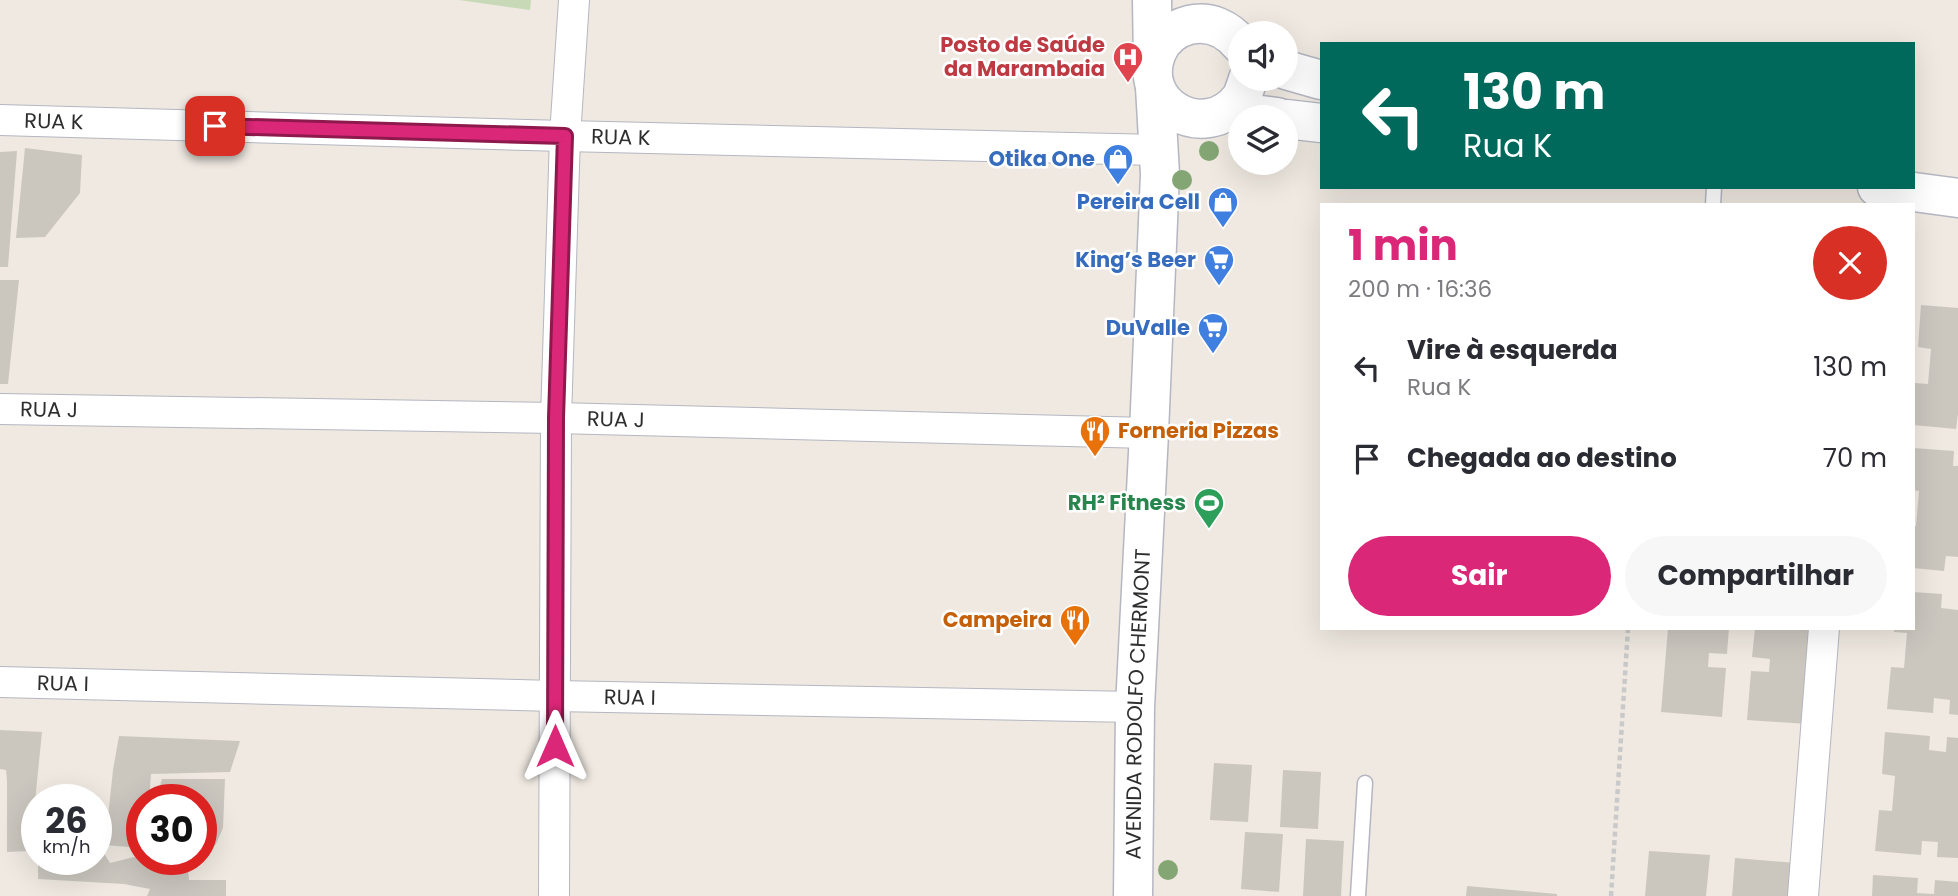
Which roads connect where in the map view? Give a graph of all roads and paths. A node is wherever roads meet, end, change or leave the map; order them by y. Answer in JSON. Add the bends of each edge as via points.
{"nodes":[{"id":1,"x":574,"y":0,"type":"edge"},
{"id":2,"x":1152,"y":0,"type":"edge"},
{"id":3,"x":1192,"y":12,"type":"edge"},
{"id":4,"x":1228,"y":32,"type":"edge"},
{"id":5,"x":1298,"y":73,"type":"edge"},
{"id":6,"x":1154,"y":75,"type":"junction"},
{"id":7,"x":1320,"y":80,"type":"edge"},
{"id":8,"x":1244,"y":91,"type":"edge"},
{"id":9,"x":1221,"y":114,"type":"junction"},
{"id":10,"x":1228,"y":114,"type":"edge"},
{"id":11,"x":0,"y":120,"type":"edge"},
{"id":12,"x":1298,"y":120,"type":"edge"},
{"id":13,"x":1320,"y":123,"type":"edge"},
{"id":14,"x":565,"y":136,"type":"junction"},
{"id":15,"x":1159,"y":162,"type":"junction"},
{"id":16,"x":1892,"y":189,"type":"edge"},
{"id":17,"x":1958,"y":198,"type":"edge"},
{"id":18,"x":0,"y":409,"type":"edge"},
{"id":19,"x":556,"y":418,"type":"junction"},
{"id":20,"x":1149,"y":433,"type":"junction"},
{"id":21,"x":1628,"y":630,"type":"edge"},
{"id":22,"x":1824,"y":630,"type":"edge"},
{"id":23,"x":0,"y":682,"type":"edge"},
{"id":24,"x":555,"y":696,"type":"junction"},
{"id":25,"x":1135,"y":707,"type":"junction"},
{"id":26,"x":1365,"y":783,"type":"dead end"},
{"id":27,"x":554,"y":896,"type":"edge"},
{"id":28,"x":1133,"y":896,"type":"edge"},
{"id":29,"x":1359,"y":896,"type":"edge"},
{"id":30,"x":1611,"y":896,"type":"edge"},
{"id":31,"x":1803,"y":896,"type":"edge"}],
"edges":[{"from":1,"to":14,"type":"street"},
{"from":2,"to":6,"type":"main road","name":"AVENIDA RODOLFO CHERMONT"},
{"from":3,"to":4,"type":"main road"},
{"from":3,"to":6,"type":"main road","via":[[1158,48]]},
{"from":5,"to":7,"type":"main road"},
{"from":6,"to":9,"type":"main road","via":[[1163,103],[1178,114],[1196,119]]},
{"from":6,"to":15,"type":"main road","name":"AVENIDA RODOLFO CHERMONT"},
{"from":8,"to":9,"type":"main road"},
{"from":9,"to":10,"type":"main road"},
{"from":9,"to":15,"type":"main road"},
{"from":11,"to":14,"type":"street","name":"RUA K"},
{"from":12,"to":13,"type":"main road"},
{"from":14,"to":15,"type":"street","name":"RUA K"},
{"from":14,"to":19,"type":"street"},
{"from":15,"to":20,"type":"main road","name":"AVENIDA RODOLFO CHERMONT"},
{"from":16,"to":17,"type":"main road"},
{"from":18,"to":19,"type":"street","name":"RUA J"},
{"from":19,"to":20,"type":"street","name":"RUA J"},
{"from":19,"to":24,"type":"street"},
{"from":20,"to":25,"type":"main road","name":"AVENIDA RODOLFO CHERMONT"},
{"from":21,"to":30,"type":"path"},
{"from":22,"to":31,"type":"street"},
{"from":23,"to":24,"type":"street","name":"RUA I"},
{"from":24,"to":25,"type":"street","name":"RUA I"},
{"from":24,"to":27,"type":"street"},
{"from":25,"to":28,"type":"main road","name":"AVENIDA RODOLFO CHERMONT"},
{"from":26,"to":29,"type":"lane"}]}
